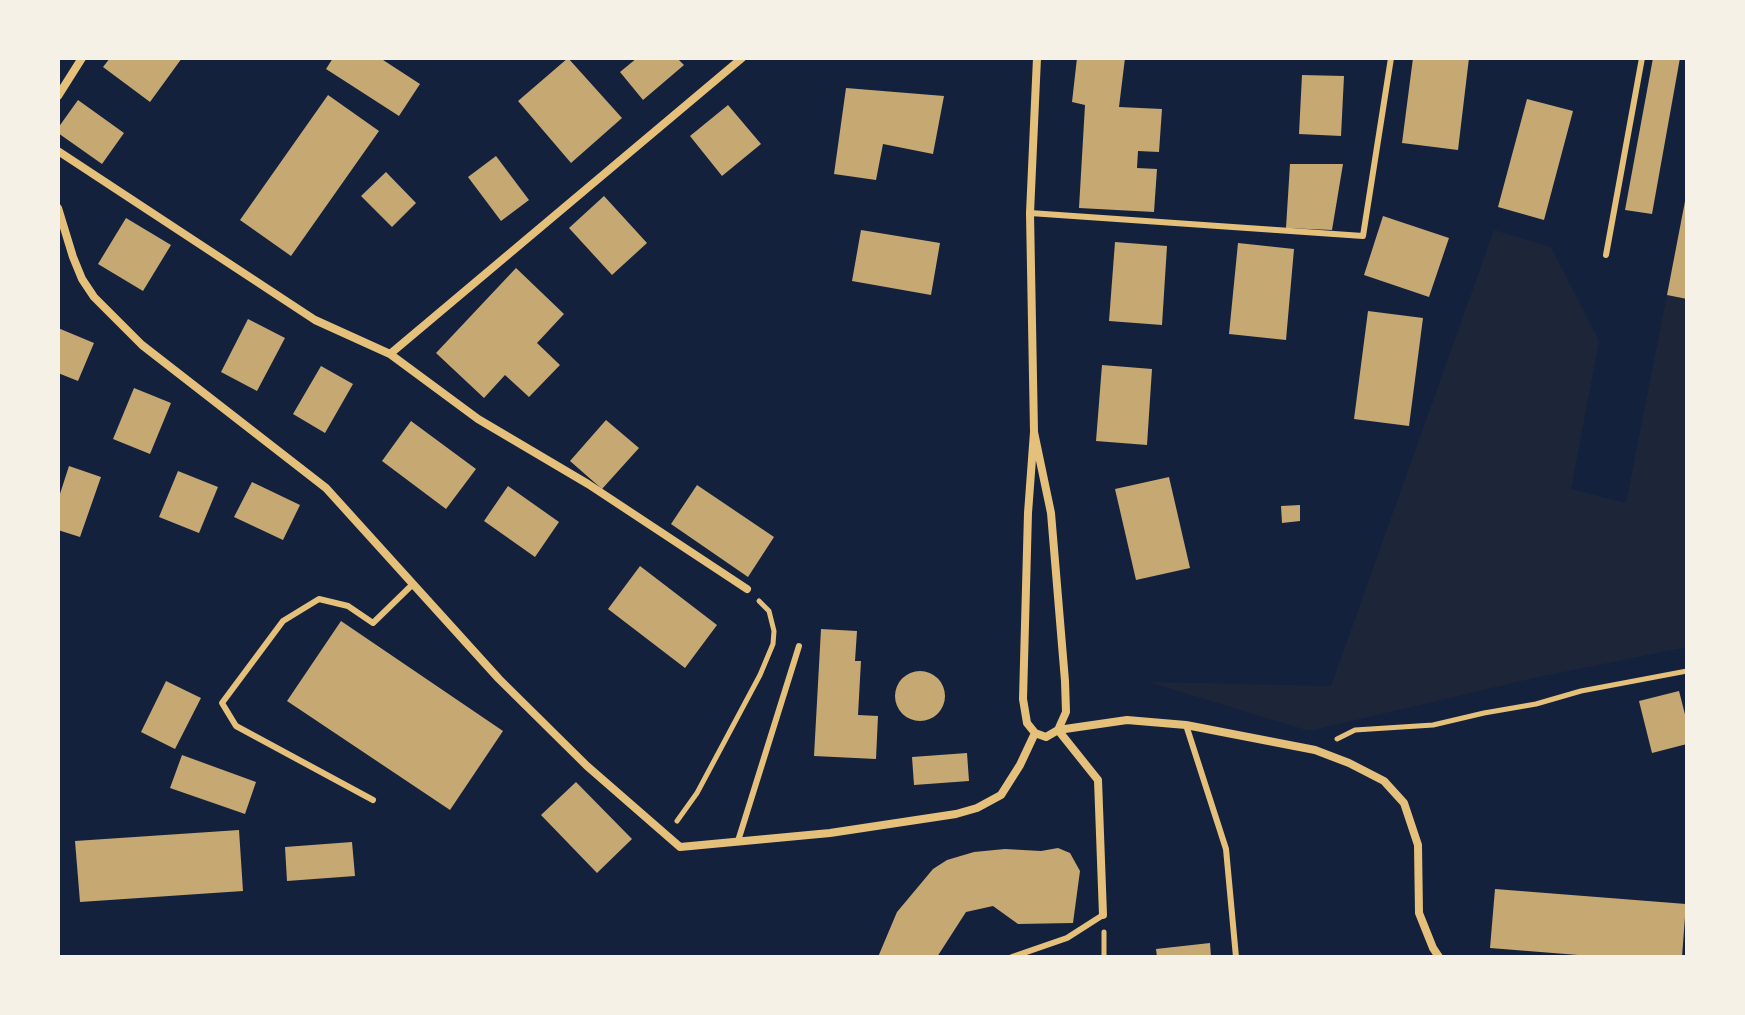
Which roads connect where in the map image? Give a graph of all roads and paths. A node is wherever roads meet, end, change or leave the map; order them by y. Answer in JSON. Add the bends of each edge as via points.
{"nodes":[{"id":1,"x":82,"y":58,"type":"edge"},
{"id":2,"x":742,"y":58,"type":"edge"},
{"id":3,"x":1037,"y":58,"type":"edge"},
{"id":4,"x":1391,"y":58,"type":"edge"},
{"id":5,"x":1642,"y":58,"type":"edge"},
{"id":6,"x":58,"y":96,"type":"edge"},
{"id":7,"x":58,"y":151,"type":"edge"},
{"id":8,"x":58,"y":208,"type":"edge"},
{"id":9,"x":1030,"y":213,"type":"junction"},
{"id":10,"x":1606,"y":255,"type":"dead end"},
{"id":11,"x":390,"y":354,"type":"junction"},
{"id":12,"x":1034,"y":432,"type":"junction"},
{"id":13,"x":413,"y":584,"type":"junction"},
{"id":14,"x":747,"y":589,"type":"joint"},
{"id":15,"x":799,"y":646,"type":"dead end"},
{"id":16,"x":1687,"y":671,"type":"edge"},
{"id":17,"x":1186,"y":725,"type":"junction"},
{"id":18,"x":1058,"y":730,"type":"junction"},
{"id":19,"x":1035,"y":733,"type":"junction"},
{"id":20,"x":1315,"y":750,"type":"junction"},
{"id":21,"x":373,"y":800,"type":"dead end"},
{"id":22,"x":667,"y":835,"type":"junction"},
{"id":23,"x":738,"y":841,"type":"junction"},
{"id":24,"x":1103,"y":915,"type":"joint"},
{"id":25,"x":1012,"y":957,"type":"edge"},
{"id":26,"x":1236,"y":957,"type":"edge"},
{"id":27,"x":1439,"y":957,"type":"edge"}],
"edges":[{"from":1,"to":6,"type":"street"},
{"from":2,"to":11,"type":"street"},
{"from":3,"to":9,"type":"street"},
{"from":4,"to":9,"type":"lane","via":[[1363,236]]},
{"from":5,"to":10,"type":"lane"},
{"from":7,"to":11,"type":"street","via":[[315,320]]},
{"from":8,"to":13,"type":"street","via":[[73,257],[94,297],[142,345],[326,488]]},
{"from":9,"to":12,"type":"street"},
{"from":11,"to":14,"type":"street","via":[[478,419]]},
{"from":12,"to":18,"type":"street","via":[[1051,513],[1064,668],[1066,712]]},
{"from":12,"to":19,"type":"street","via":[[1023,699],[1027,723]]},
{"from":13,"to":21,"type":"lane","via":[[373,623],[348,606],[319,599],[283,621],[222,703],[236,726]]},
{"from":13,"to":22,"type":"street","via":[[576,756]]},
{"from":14,"to":22,"type":"path","via":[[769,611],[773,644],[697,793]]},
{"from":15,"to":23,"type":"lane"},
{"from":16,"to":20,"type":"path","via":[[1433,725],[1355,730]]},
{"from":17,"to":18,"type":"street","via":[[1127,720]]},
{"from":17,"to":20,"type":"street"},
{"from":17,"to":26,"type":"lane","via":[[1226,849]]},
{"from":18,"to":19,"type":"street","via":[[1046,737]]},
{"from":18,"to":24,"type":"street","via":[[1098,780]]},
{"from":19,"to":23,"type":"street","via":[[1001,795],[977,808],[923,821]]},
{"from":20,"to":27,"type":"street","via":[[1384,781],[1404,803],[1418,845],[1419,913]]},
{"from":22,"to":23,"type":"street","via":[[680,847]]},
{"from":24,"to":25,"type":"lane","via":[[1067,938]]}]}
